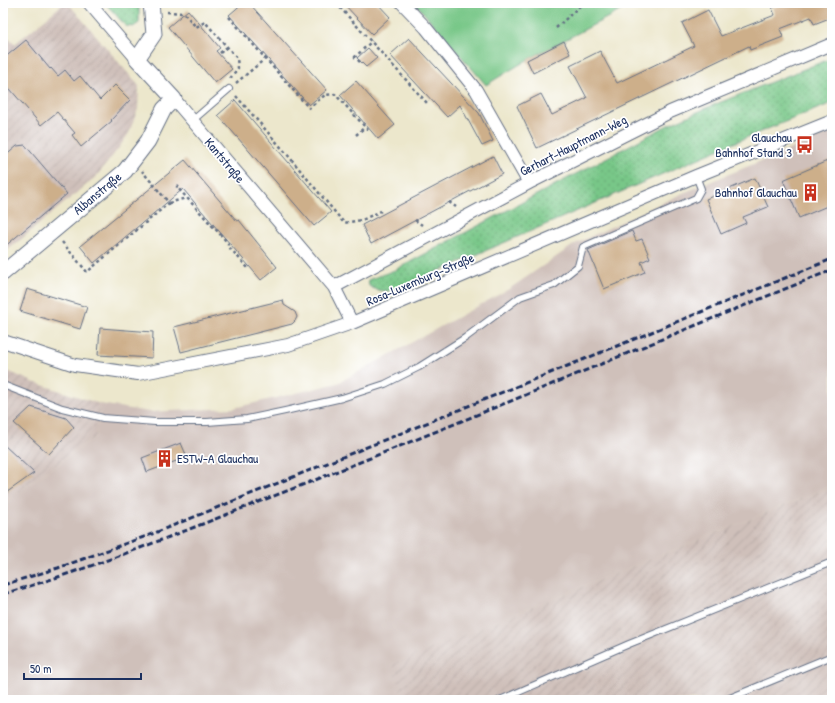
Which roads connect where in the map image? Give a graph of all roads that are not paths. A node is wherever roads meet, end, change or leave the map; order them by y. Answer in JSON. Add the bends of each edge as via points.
{"nodes":[{"id":1,"x":89,"y":3,"type":"edge"},
{"id":2,"x":402,"y":3,"type":"edge"},
{"id":3,"x":152,"y":8,"type":"edge"},
{"id":4,"x":832,"y":44,"type":"edge"},
{"id":5,"x":137,"y":59,"type":"junction"},
{"id":6,"x":229,"y":89,"type":"road end"},
{"id":7,"x":174,"y":99,"type":"junction"},
{"id":8,"x":192,"y":121,"type":"junction"},
{"id":9,"x":832,"y":121,"type":"edge"},
{"id":10,"x":696,"y":176,"type":"junction"},
{"id":11,"x":529,"y":183,"type":"junction"},
{"id":12,"x":3,"y":273,"type":"edge"},
{"id":13,"x":334,"y":287,"type":"junction"},
{"id":14,"x":352,"y":323,"type":"junction"},
{"id":15,"x":3,"y":341,"type":"edge"},
{"id":16,"x":3,"y":385,"type":"edge"},
{"id":17,"x":832,"y":562,"type":"edge"},
{"id":18,"x":832,"y":656,"type":"edge"},
{"id":19,"x":500,"y":700,"type":"edge"},
{"id":20,"x":724,"y":700,"type":"edge"}],
"edges":[{"from":1,"to":5,"type":"street","name":"Kantstraße"},
{"from":2,"to":11,"type":"street","via":[[426,28],[476,90]]},
{"from":3,"to":5,"type":"street","via":[[154,34]]},
{"from":4,"to":11,"type":"street","name":"Gerhart-Hauptmann-Weg","via":[[670,112]]},
{"from":5,"to":7,"type":"street","name":"Kantstraße"},
{"from":6,"to":8,"type":"lane"},
{"from":7,"to":8,"type":"street","name":"Kantstraße"},
{"from":7,"to":12,"type":"street","name":"Albanstraße","via":[[164,109],[148,141],[125,171]]},
{"from":8,"to":13,"type":"street","name":"Kantstraße"},
{"from":9,"to":10,"type":"street","name":"Rosa-Luxemburg-Straße"},
{"from":10,"to":14,"type":"street","name":"Rosa-Luxemburg-Straße"},
{"from":10,"to":16,"type":"lane","via":[[701,189],[696,198],[583,247],[578,266],[554,286],[520,297],[465,338],[419,367],[385,384],[342,398],[247,419],[155,422],[104,418],[62,408]]},
{"from":11,"to":13,"type":"street","name":"Gerhart-Hauptmann-Weg"},
{"from":13,"to":14,"type":"street","name":"Kantstraße"},
{"from":14,"to":15,"type":"street","name":"Rosa-Luxemburg-Straße","via":[[288,345],[138,374],[75,365]]},
{"from":17,"to":19,"type":"lane","via":[[629,644]]},
{"from":18,"to":20,"type":"lane"}]}
